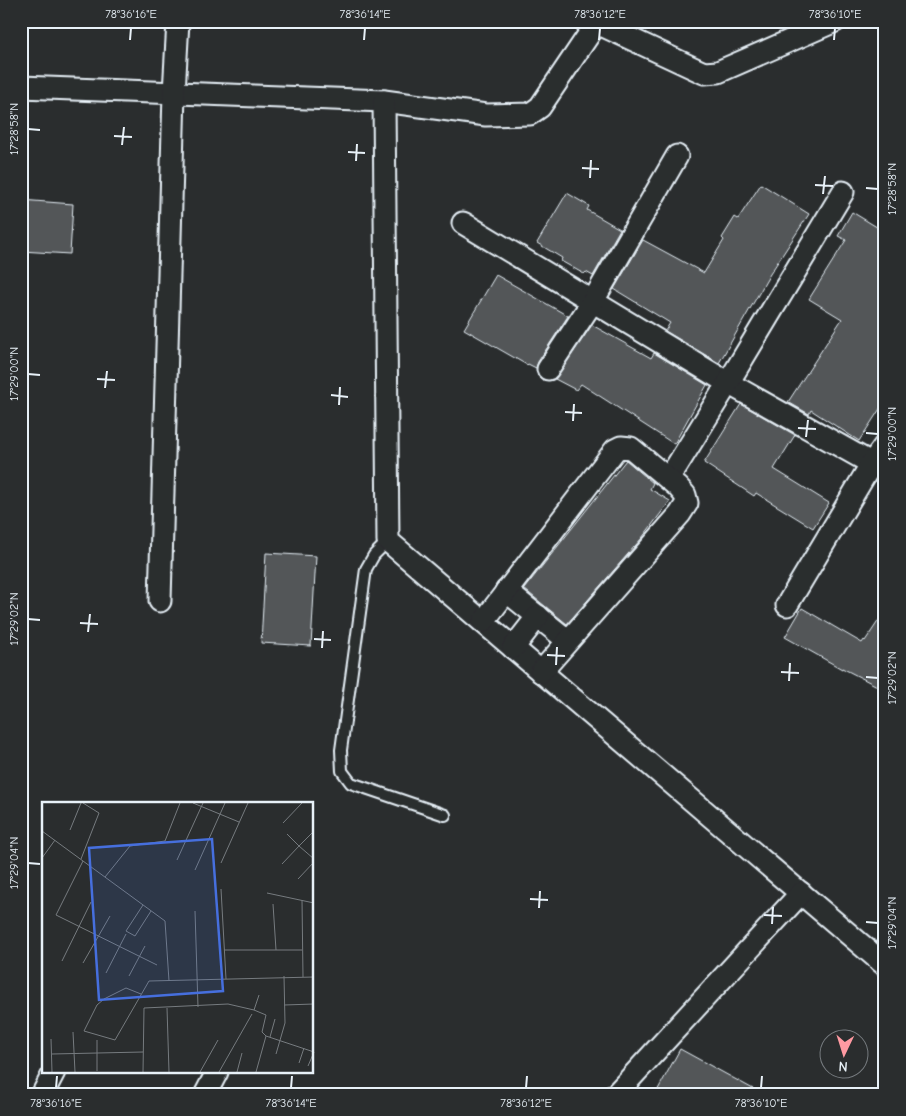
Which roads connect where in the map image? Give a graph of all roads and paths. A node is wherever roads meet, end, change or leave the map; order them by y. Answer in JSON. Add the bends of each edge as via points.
{"nodes":[{"id":1,"x":178,"y":21,"type":"edge"},
{"id":2,"x":835,"y":21,"type":"edge"},
{"id":3,"x":598,"y":22,"type":"edge"},
{"id":4,"x":21,"y":87,"type":"edge"},
{"id":5,"x":174,"y":93,"type":"junction"},
{"id":6,"x":384,"y":101,"type":"junction"},
{"id":7,"x":677,"y":156,"type":"dead end"},
{"id":8,"x":843,"y":192,"type":"dead end"},
{"id":9,"x":463,"y":224,"type":"dead end"},
{"id":10,"x":593,"y":301,"type":"junction"},
{"id":11,"x":548,"y":369,"type":"dead end"},
{"id":12,"x":728,"y":383,"type":"junction"},
{"id":13,"x":885,"y":445,"type":"edge"},
{"id":14,"x":676,"y":467,"type":"dead end"},
{"id":15,"x":878,"y":467,"type":"edge"},
{"id":16,"x":388,"y":542,"type":"junction"},
{"id":17,"x":506,"y":591,"type":"junction"},
{"id":18,"x":160,"y":601,"type":"dead end"},
{"id":19,"x":787,"y":605,"type":"dead end"},
{"id":20,"x":538,"y":616,"type":"junction"},
{"id":21,"x":483,"y":622,"type":"junction"},
{"id":22,"x":567,"y":640,"type":"junction"},
{"id":23,"x":513,"y":648,"type":"junction"},
{"id":24,"x":541,"y":672,"type":"junction"},
{"id":25,"x":445,"y":815,"type":"dead end"},
{"id":26,"x":801,"y":893,"type":"junction"},
{"id":27,"x":885,"y":965,"type":"edge"},
{"id":28,"x":53,"y":1074,"type":"edge"},
{"id":29,"x":216,"y":1074,"type":"edge"},
{"id":30,"x":42,"y":1095,"type":"edge"},
{"id":31,"x":206,"y":1095,"type":"edge"},
{"id":32,"x":615,"y":1095,"type":"edge"}],
"edges":[{"from":1,"to":5,"type":"street"},
{"from":2,"to":3,"type":"street","via":[[718,72],[704,73]]},
{"from":3,"to":6,"type":"street","via":[[540,107],[530,114],[486,115]]},
{"from":4,"to":5,"type":"street"},
{"from":5,"to":6,"type":"street"},
{"from":5,"to":18,"type":"street"},
{"from":6,"to":16,"type":"street"},
{"from":7,"to":10,"type":"street"},
{"from":8,"to":12,"type":"street"},
{"from":9,"to":10,"type":"street"},
{"from":10,"to":11,"type":"street"},
{"from":10,"to":12,"type":"street"},
{"from":12,"to":14,"type":"street"},
{"from":12,"to":15,"type":"street"},
{"from":13,"to":15,"type":"street"},
{"from":15,"to":19,"type":"street"},
{"from":16,"to":21,"type":"street"},
{"from":16,"to":25,"type":"lane","via":[[374,555],[366,569],[340,750],[342,771],[351,783]]},
{"from":17,"to":20,"type":"street"},
{"from":17,"to":21,"type":"street"},
{"from":17,"to":22,"type":"street","via":[[615,450],[631,448],[678,487],[687,503]]},
{"from":20,"to":22,"type":"street"},
{"from":20,"to":23,"type":"street"},
{"from":21,"to":23,"type":"street"},
{"from":22,"to":24,"type":"street"},
{"from":23,"to":24,"type":"street"},
{"from":24,"to":26,"type":"street"},
{"from":26,"to":27,"type":"street"},
{"from":26,"to":32,"type":"street"},
{"from":28,"to":30,"type":"street"},
{"from":29,"to":31,"type":"street"}]}
